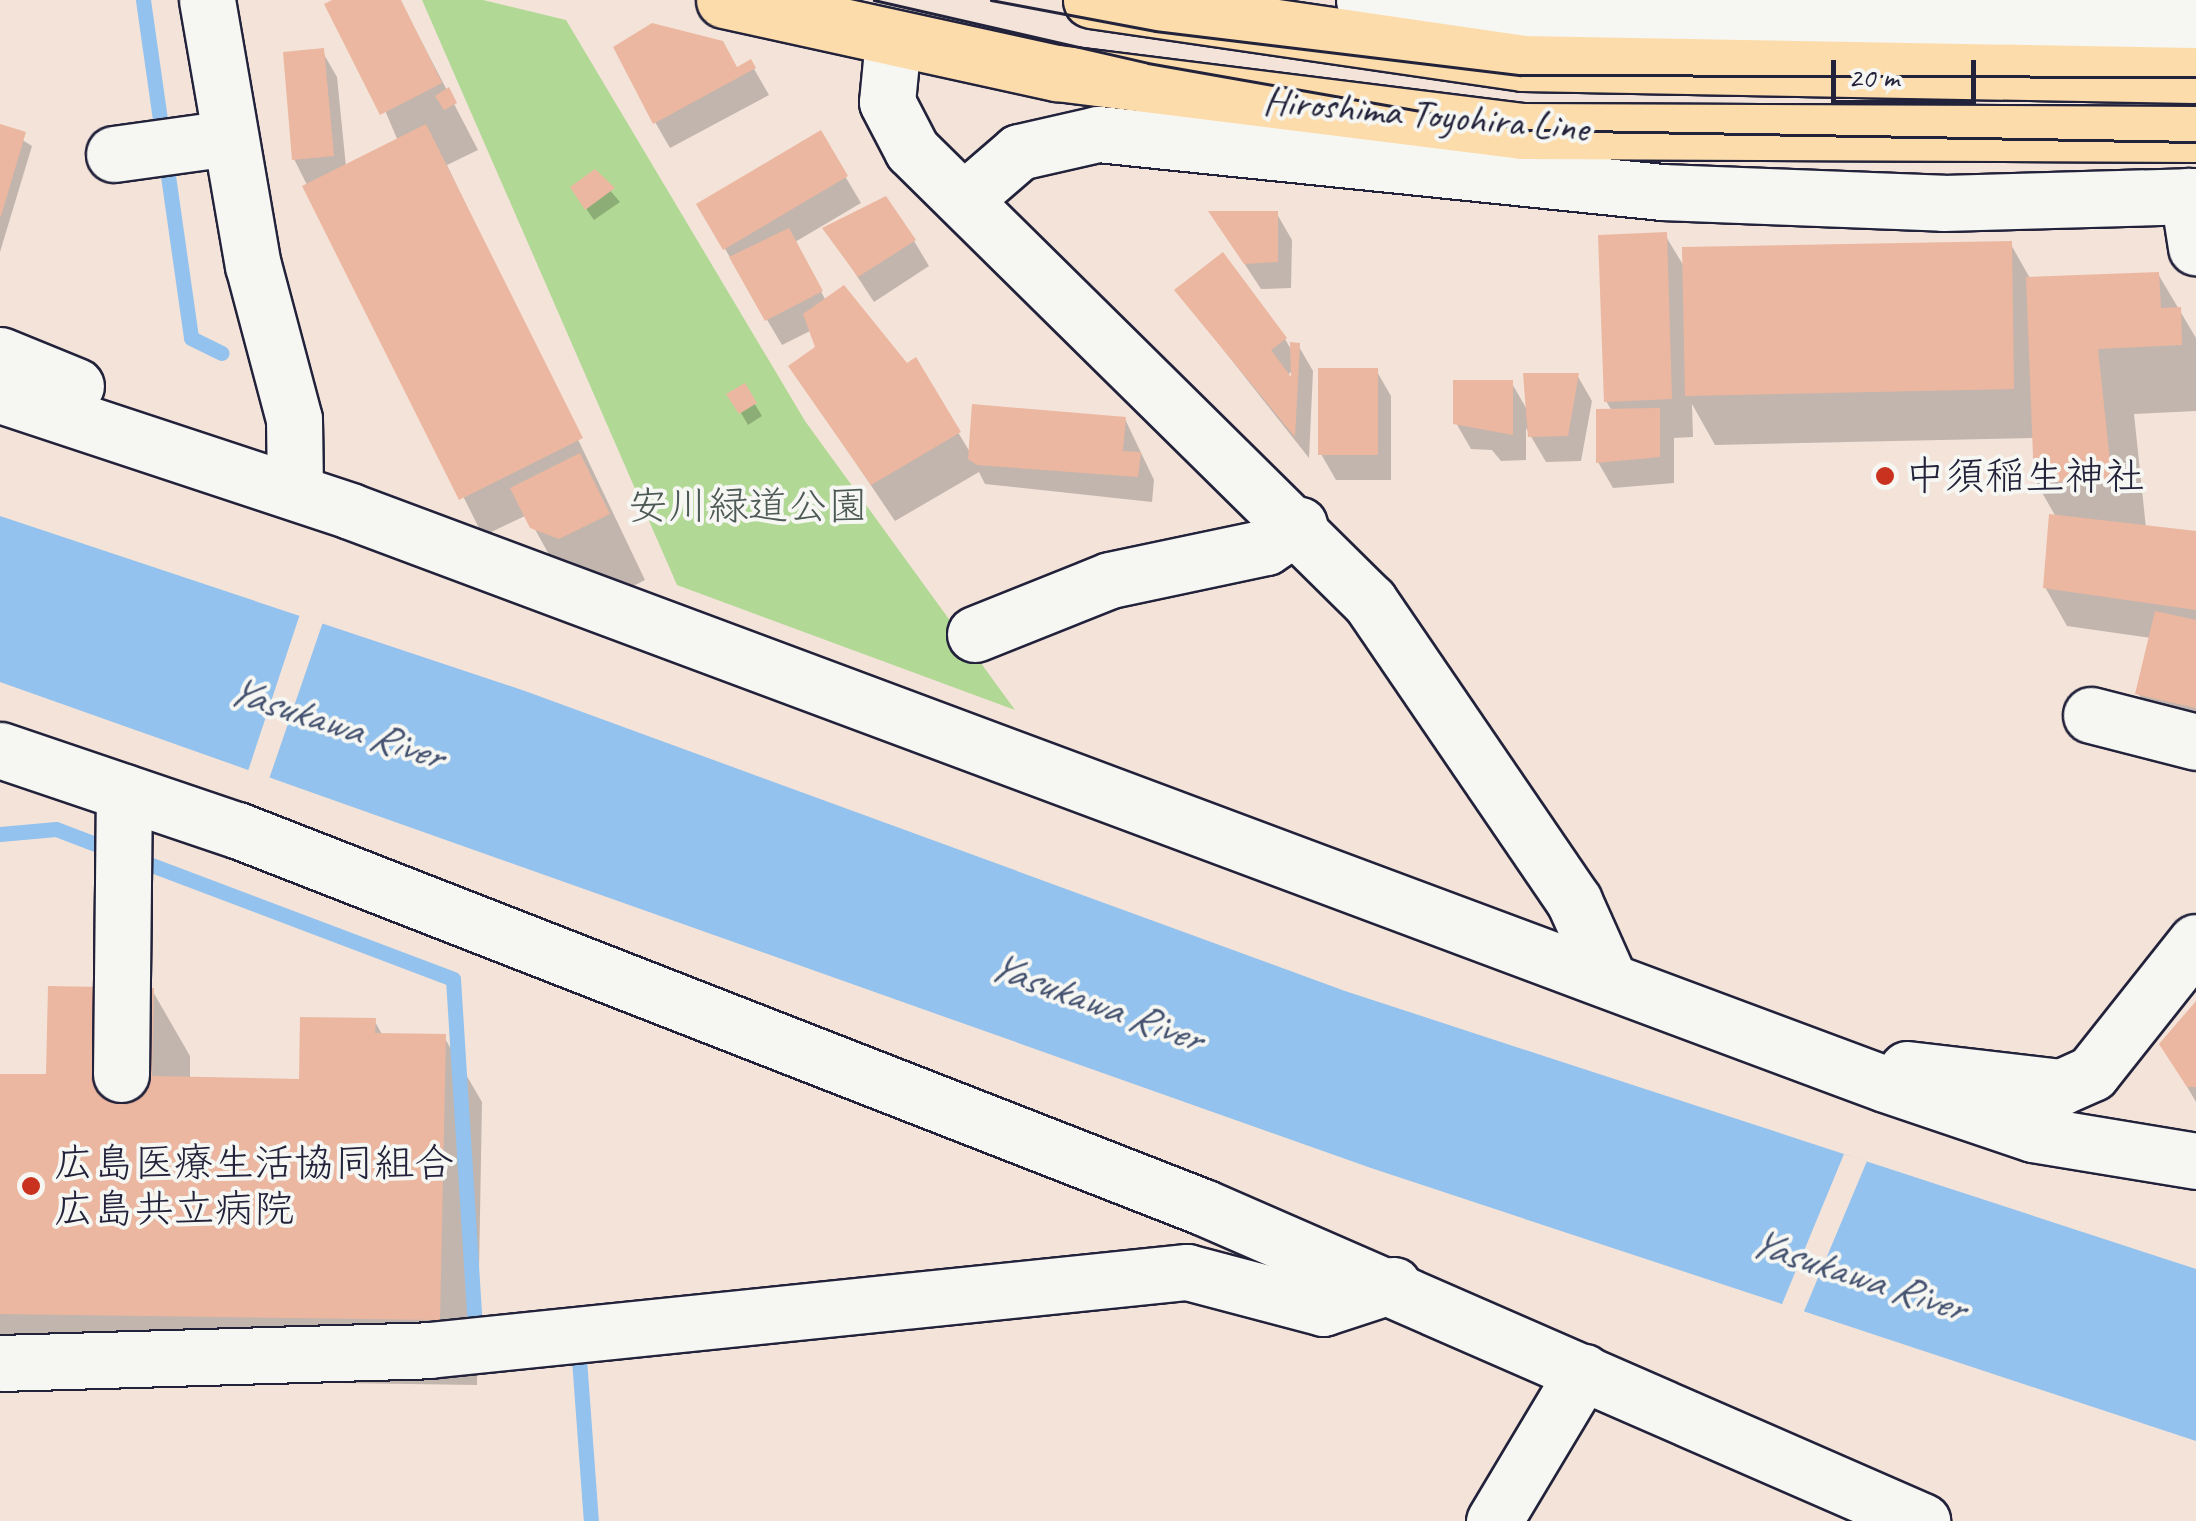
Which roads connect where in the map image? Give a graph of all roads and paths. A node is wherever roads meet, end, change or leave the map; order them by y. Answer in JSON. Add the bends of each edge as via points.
{"nodes":[{"id":1,"x":208,"y":0,"type":"edge"},
{"id":2,"x":724,"y":0,"type":"edge"},
{"id":3,"x":1091,"y":0,"type":"edge"},
{"id":4,"x":1375,"y":1,"type":"edge"},
{"id":5,"x":2052,"y":10,"type":"edge"},
{"id":6,"x":2196,"y":21,"type":"edge"},
{"id":7,"x":893,"y":40,"type":"junction"},
{"id":8,"x":2193,"y":75,"type":"dead end"},
{"id":9,"x":2196,"y":134,"type":"edge"},
{"id":10,"x":968,"y":196,"type":"junction"},
{"id":11,"x":2193,"y":213,"type":"edge"},
{"id":12,"x":0,"y":355,"type":"edge"},
{"id":13,"x":0,"y":395,"type":"edge"},
{"id":14,"x":295,"y":491,"type":"junction"},
{"id":15,"x":1299,"y":525,"type":"junction"},
{"id":16,"x":975,"y":634,"type":"dead end"},
{"id":17,"x":2091,"y":715,"type":"dead end"},
{"id":18,"x":2196,"y":742,"type":"edge"},
{"id":19,"x":0,"y":750,"type":"edge"},
{"id":20,"x":124,"y":792,"type":"junction"},
{"id":21,"x":2196,"y":942,"type":"edge"},
{"id":22,"x":1608,"y":977,"type":"junction"},
{"id":23,"x":121,"y":1074,"type":"dead end"},
{"id":24,"x":1871,"y":1079,"type":"junction"},
{"id":25,"x":2196,"y":1161,"type":"edge"},
{"id":26,"x":1392,"y":1285,"type":"junction"},
{"id":27,"x":0,"y":1363,"type":"edge"},
{"id":28,"x":1583,"y":1372,"type":"junction"},
{"id":29,"x":1914,"y":1519,"type":"edge"},
{"id":30,"x":1494,"y":1521,"type":"edge"}],
"edges":[{"from":1,"to":14,"type":"street","via":[[175,145],[291,403]]},
{"from":2,"to":7,"type":"main road","name":"Hiroshima Toyohira Line"},
{"from":3,"to":8,"type":"main road","name":"Hiroshima Toyohira Line","via":[[1523,63]]},
{"from":4,"to":5,"type":"street","via":[[1524,18],[1771,25]]},
{"from":5,"to":6,"type":"street"},
{"from":7,"to":9,"type":"main road","name":"Hiroshima Toyohira Line","via":[[1057,74],[1520,130]]},
{"from":7,"to":10,"type":"street","via":[[887,102],[912,150]]},
{"from":10,"to":11,"type":"street","via":[[1019,152],[1098,134],[1662,192]]},
{"from":10,"to":15,"type":"street"},
{"from":12,"to":14,"type":"street"},
{"from":13,"to":14,"type":"street"},
{"from":14,"to":22,"type":"street"},
{"from":15,"to":16,"type":"street","via":[[1266,547],[1110,580]]},
{"from":15,"to":22,"type":"street","via":[[1370,602],[1574,901]]},
{"from":17,"to":18,"type":"street"},
{"from":19,"to":20,"type":"street"},
{"from":20,"to":23,"type":"street"},
{"from":20,"to":26,"type":"street"},
{"from":21,"to":24,"type":"street","via":[[2092,1073],[2060,1087],[1919,1066]]},
{"from":22,"to":24,"type":"street"},
{"from":24,"to":25,"type":"street","via":[[2033,1134]]},
{"from":26,"to":27,"type":"street","via":[[1323,1308],[1187,1272],[429,1350]]},
{"from":26,"to":28,"type":"street"},
{"from":28,"to":29,"type":"street"},
{"from":28,"to":30,"type":"street"}]}
